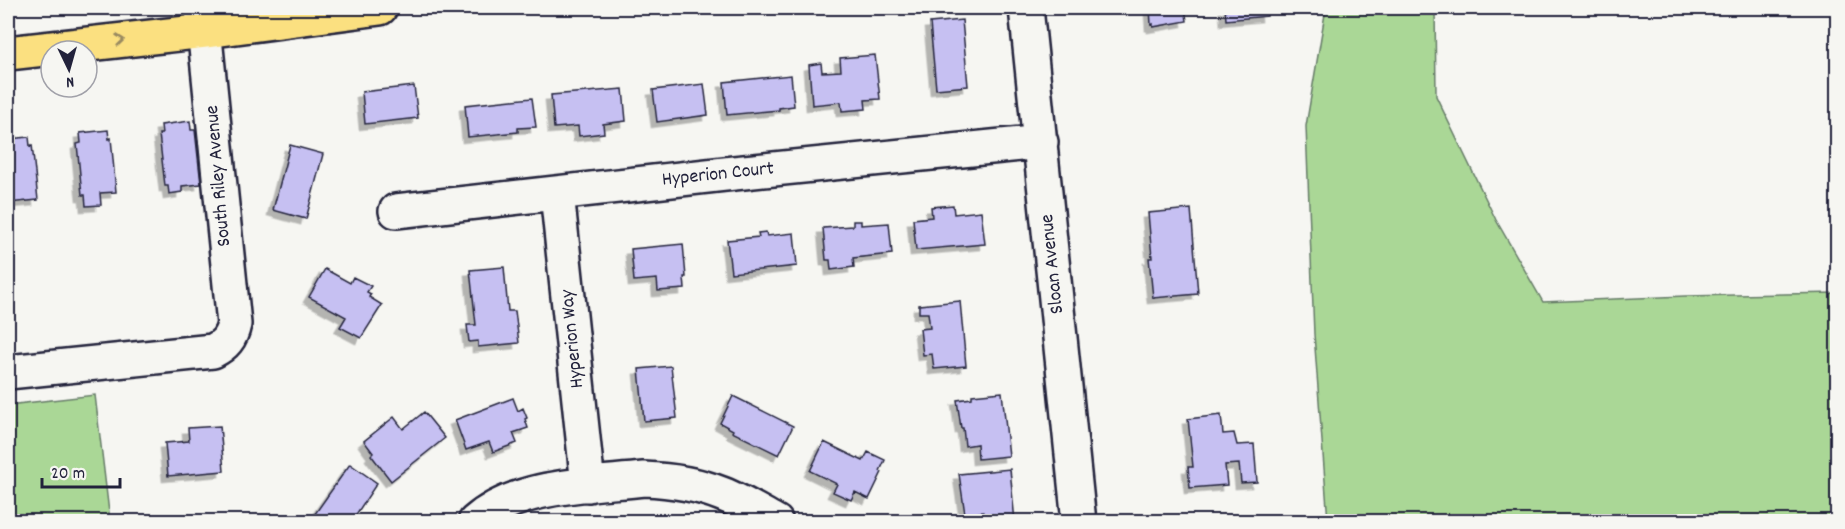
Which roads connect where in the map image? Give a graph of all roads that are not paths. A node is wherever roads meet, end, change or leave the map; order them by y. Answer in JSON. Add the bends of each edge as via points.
{"nodes":[{"id":1,"x":380,"y":8,"type":"edge"},
{"id":2,"x":1026,"y":8,"type":"edge"},
{"id":3,"x":203,"y":19,"type":"edge"},
{"id":4,"x":8,"y":53,"type":"edge"},
{"id":5,"x":1041,"y":142,"type":"junction"},
{"id":6,"x":557,"y":193,"type":"junction"},
{"id":7,"x":396,"y":211,"type":"dead end"},
{"id":8,"x":8,"y":372,"type":"edge"},
{"id":9,"x":588,"y":485,"type":"junction"},
{"id":10,"x":475,"y":522,"type":"edge"},
{"id":11,"x":776,"y":522,"type":"edge"},
{"id":12,"x":1079,"y":522,"type":"edge"}],
"edges":[{"from":1,"to":3,"type":"main road"},
{"from":2,"to":5,"type":"street","name":"Sloan Avenue"},
{"from":4,"to":3,"type":"main road","one_way":true},
{"from":3,"to":8,"type":"street","name":"South Riley Avenue","via":[[234,324],[230,338],[213,351]]},
{"from":5,"to":6,"type":"street","name":"Hyperion Court"},
{"from":5,"to":12,"type":"street","name":"Sloan Avenue"},
{"from":6,"to":7,"type":"street","name":"Hyperion Court"},
{"from":6,"to":9,"type":"street","name":"Hyperion Way"},
{"from":9,"to":10,"type":"street","via":[[522,496]]},
{"from":9,"to":11,"type":"street","via":[[644,479],[695,485],[727,496]]}]}
